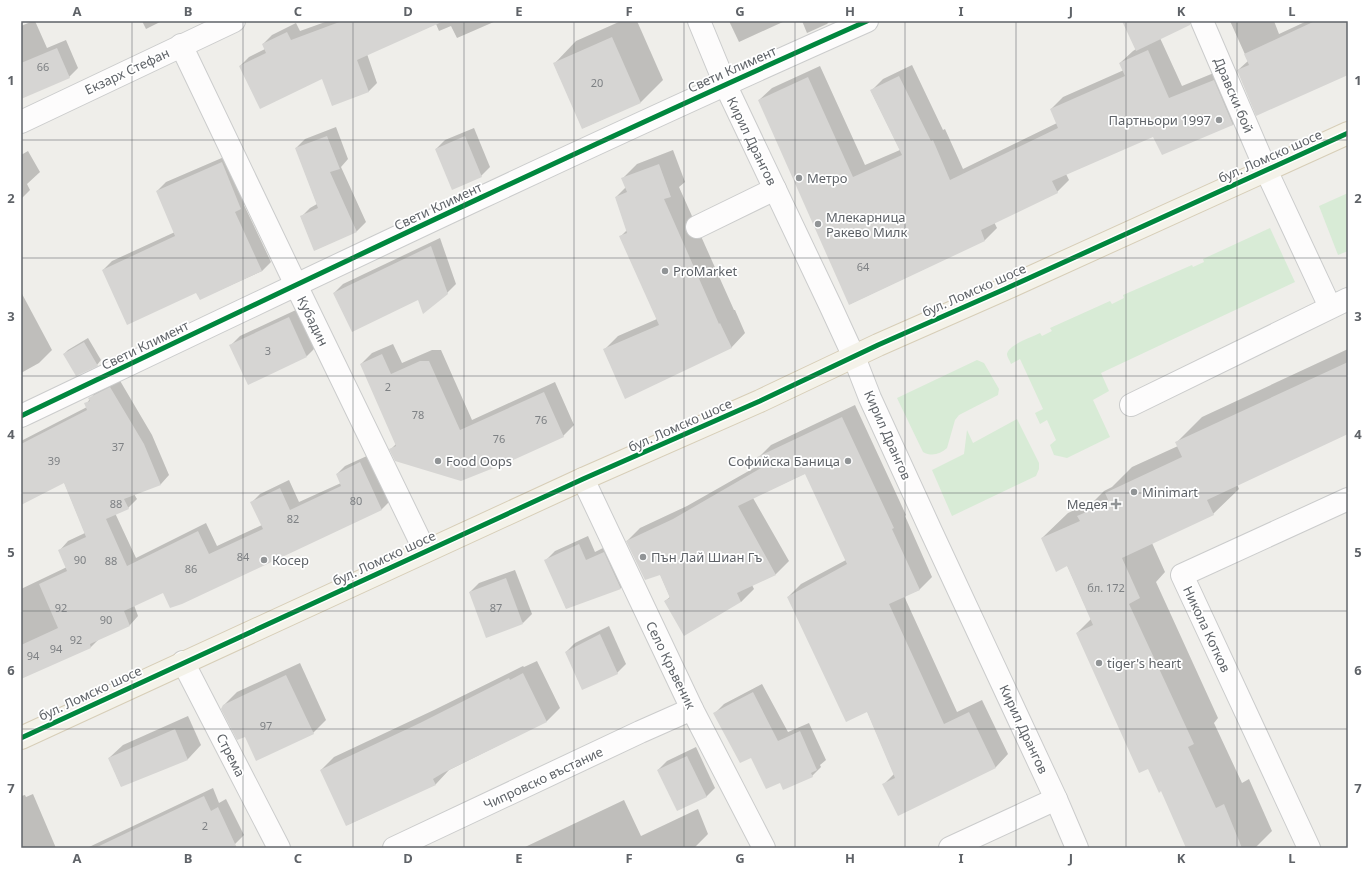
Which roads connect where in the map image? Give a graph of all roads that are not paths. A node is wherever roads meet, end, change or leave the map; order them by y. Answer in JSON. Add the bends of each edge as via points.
{"nodes":[{"id":1,"x":234,"y":21,"type":"edge"},
{"id":2,"x":699,"y":21,"type":"edge"},
{"id":3,"x":867,"y":21,"type":"edge"},
{"id":4,"x":1202,"y":21,"type":"edge"},
{"id":5,"x":182,"y":45,"type":"junction"},
{"id":6,"x":724,"y":84,"type":"junction"},
{"id":7,"x":21,"y":122,"type":"edge"},
{"id":8,"x":1348,"y":133,"type":"edge"},
{"id":9,"x":1266,"y":170,"type":"junction"},
{"id":10,"x":775,"y":189,"type":"junction"},
{"id":11,"x":697,"y":228,"type":"dead end"},
{"id":12,"x":296,"y":285,"type":"junction"},
{"id":13,"x":1339,"y":303,"type":"edge"},
{"id":14,"x":854,"y":357,"type":"junction"},
{"id":15,"x":1131,"y":405,"type":"dead end"},
{"id":16,"x":21,"y":416,"type":"edge"},
{"id":17,"x":583,"y":479,"type":"junction"},
{"id":18,"x":1348,"y":499,"type":"edge"},
{"id":19,"x":425,"y":551,"type":"junction"},
{"id":20,"x":183,"y":662,"type":"junction"},
{"id":21,"x":692,"y":709,"type":"junction"},
{"id":22,"x":21,"y":738,"type":"edge"},
{"id":23,"x":1056,"y":799,"type":"junction"},
{"id":24,"x":279,"y":848,"type":"edge"},
{"id":25,"x":394,"y":848,"type":"edge"},
{"id":26,"x":764,"y":848,"type":"edge"},
{"id":27,"x":950,"y":848,"type":"edge"},
{"id":28,"x":1077,"y":848,"type":"edge"},
{"id":29,"x":1309,"y":848,"type":"edge"}],
"edges":[{"from":1,"to":5,"type":"street","name":"Екзарх Стефан"},
{"from":2,"to":6,"type":"street","name":"Кирил Дрангов"},
{"from":3,"to":6,"type":"street","name":"Свети Климент"},
{"from":4,"to":9,"type":"street","name":"Дравски бой"},
{"from":5,"to":7,"type":"street","name":"Екзарх Стефан"},
{"from":5,"to":12,"type":"street","name":"Кубадин"},
{"from":6,"to":10,"type":"street","name":"Кирил Дрангов"},
{"from":6,"to":12,"type":"street","name":"Свети Климент"},
{"from":8,"to":9,"type":"main road","name":"бул. Ломско шосе"},
{"from":9,"to":13,"type":"street","name":"Дравски бой"},
{"from":9,"to":14,"type":"main road","name":"бул. Ломско шосе"},
{"from":10,"to":11,"type":"street"},
{"from":10,"to":14,"type":"street","name":"Кирил Дрангов"},
{"from":12,"to":16,"type":"street","name":"Свети Климент"},
{"from":12,"to":19,"type":"street","name":"Кубадин"},
{"from":13,"to":15,"type":"street"},
{"from":14,"to":17,"type":"main road","name":"бул. Ломско шосе"},
{"from":14,"to":23,"type":"street","name":"Кирил Дрангов","via":[[870,398]]},
{"from":17,"to":19,"type":"main road","name":"бул. Ломско шосе"},
{"from":17,"to":21,"type":"street","name":"Село Кръвеник"},
{"from":18,"to":29,"type":"street","name":"Никола Котков","via":[[1182,575]]},
{"from":19,"to":20,"type":"main road","name":"бул. Ломско шосе"},
{"from":20,"to":22,"type":"main road","name":"бул. Ломско шосе"},
{"from":20,"to":24,"type":"street","name":"Стрема"},
{"from":21,"to":25,"type":"street","name":"Чипровско въстание"},
{"from":21,"to":26,"type":"street","name":"Село Кръвеник"},
{"from":23,"to":27,"type":"street"},
{"from":23,"to":28,"type":"street","name":"Кирил Дрангов"}]}
